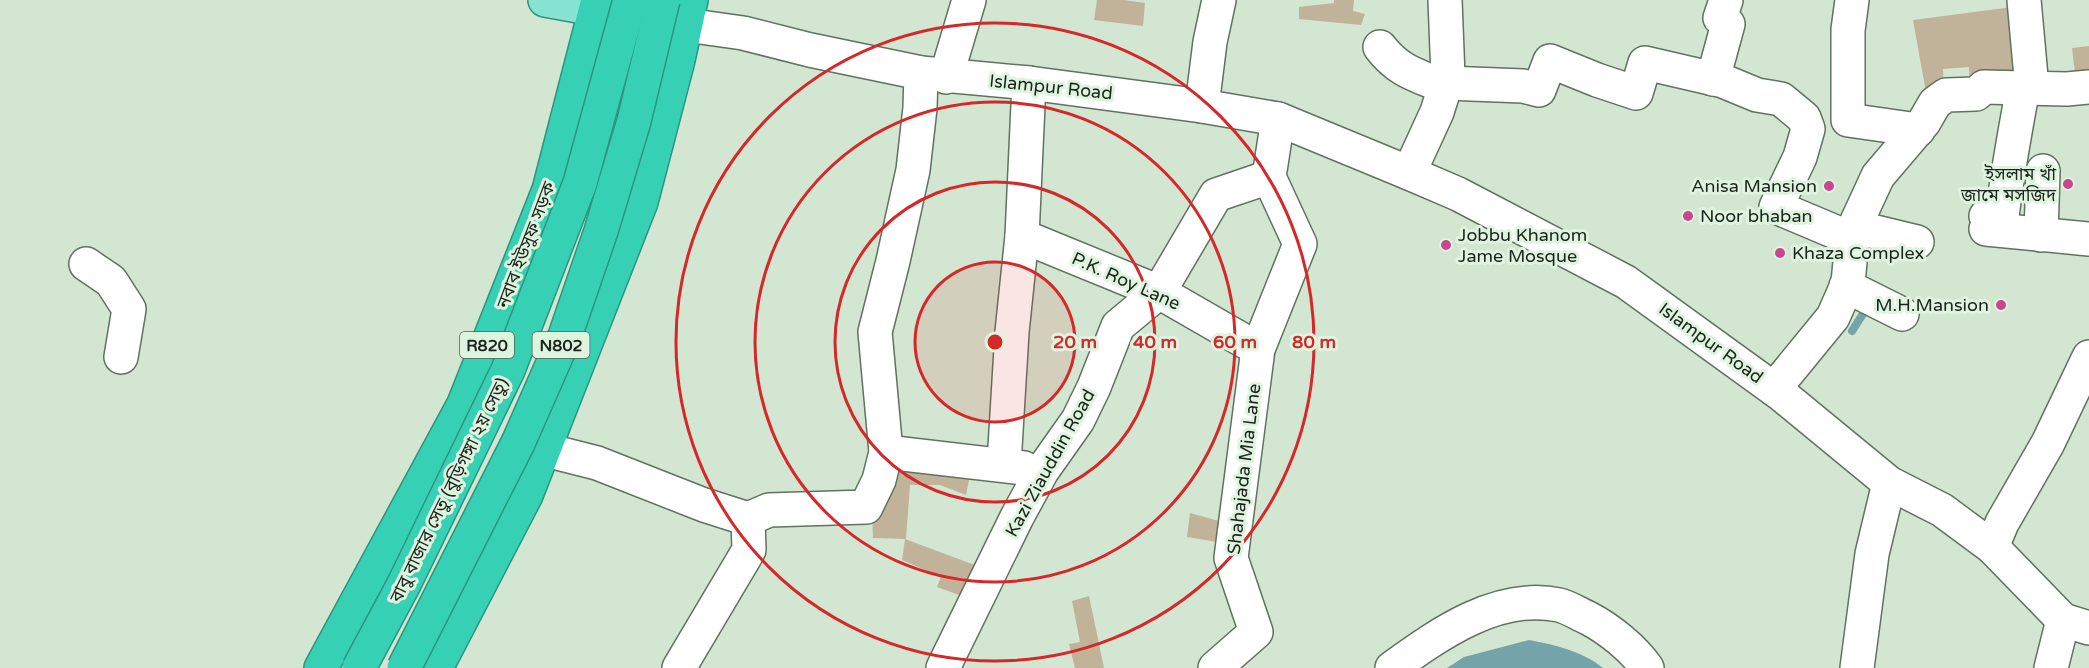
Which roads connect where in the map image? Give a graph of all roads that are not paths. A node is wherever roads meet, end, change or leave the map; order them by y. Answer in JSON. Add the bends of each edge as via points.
{"nodes":[{"id":1,"x":630,"y":0,"type":"edge"},
{"id":2,"x":663,"y":0,"type":"edge"},
{"id":3,"x":969,"y":0,"type":"edge"},
{"id":4,"x":1219,"y":0,"type":"edge"},
{"id":5,"x":1445,"y":0,"type":"edge"},
{"id":6,"x":1726,"y":0,"type":"edge"},
{"id":7,"x":1852,"y":0,"type":"edge"},
{"id":8,"x":2024,"y":0,"type":"edge"},
{"id":9,"x":575,"y":3,"type":"edge"},
{"id":10,"x":689,"y":12,"type":"edge"},
{"id":11,"x":1380,"y":47,"type":"dead end"},
{"id":12,"x":933,"y":75,"type":"junction"},
{"id":13,"x":1713,"y":79,"type":"junction"},
{"id":14,"x":1029,"y":83,"type":"junction"},
{"id":15,"x":1445,"y":85,"type":"junction"},
{"id":16,"x":2089,"y":87,"type":"edge"},
{"id":17,"x":2028,"y":88,"type":"junction"},
{"id":18,"x":1202,"y":106,"type":"junction"},
{"id":19,"x":1278,"y":119,"type":"junction"},
{"id":20,"x":1918,"y":130,"type":"junction"},
{"id":21,"x":2043,"y":171,"type":"dead end"},
{"id":22,"x":1409,"y":173,"type":"junction"},
{"id":23,"x":1269,"y":177,"type":"junction"},
{"id":24,"x":1854,"y":233,"type":"junction"},
{"id":25,"x":2041,"y":235,"type":"junction"},
{"id":26,"x":1022,"y":236,"type":"junction"},
{"id":27,"x":2089,"y":239,"type":"edge"},
{"id":28,"x":1917,"y":242,"type":"dead end"},
{"id":29,"x":86,"y":264,"type":"dead end"},
{"id":30,"x":1159,"y":292,"type":"junction"},
{"id":31,"x":1858,"y":292,"type":"junction"},
{"id":32,"x":1902,"y":314,"type":"dead end"},
{"id":33,"x":1851,"y":330,"type":"dead end"},
{"id":34,"x":1258,"y":349,"type":"junction"},
{"id":35,"x":121,"y":357,"type":"dead end"},
{"id":36,"x":2089,"y":357,"type":"edge"},
{"id":37,"x":1774,"y":389,"type":"junction"},
{"id":38,"x":531,"y":446,"type":"junction"},
{"id":39,"x":886,"y":452,"type":"junction"},
{"id":40,"x":1004,"y":464,"type":"junction"},
{"id":41,"x":1042,"y":471,"type":"junction"},
{"id":42,"x":1889,"y":483,"type":"junction"},
{"id":43,"x":748,"y":519,"type":"junction"},
{"id":44,"x":1992,"y":547,"type":"junction"},
{"id":45,"x":2076,"y":624,"type":"edge"},
{"id":46,"x":321,"y":668,"type":"edge"},
{"id":47,"x":359,"y":668,"type":"edge"},
{"id":48,"x":404,"y":668,"type":"edge"},
{"id":49,"x":436,"y":668,"type":"edge"},
{"id":50,"x":679,"y":668,"type":"edge"},
{"id":51,"x":943,"y":668,"type":"edge"},
{"id":52,"x":1215,"y":668,"type":"edge"},
{"id":53,"x":1392,"y":668,"type":"edge"},
{"id":54,"x":1647,"y":668,"type":"edge"},
{"id":55,"x":1857,"y":668,"type":"edge"},
{"id":56,"x":2051,"y":668,"type":"edge"}],
"edges":[{"from":1,"to":47,"type":"highway","name":"বাবু বাজার সেতু (বুড়িগঙ্গা ২য় সেতু)","number":"N802","bridge":true,"via":[[580,183],[508,370],[405,584]]},
{"from":2,"to":38,"type":"highway","number":"N802","bridge":true,"via":[[634,122]]},
{"from":3,"to":12,"type":"street"},
{"from":4,"to":18,"type":"street"},
{"from":5,"to":15,"type":"street"},
{"from":6,"to":13,"type":"street","via":[[1720,18],[1728,24]]},
{"from":7,"to":20,"type":"street","via":[[1848,120]]},
{"from":8,"to":17,"type":"street"},
{"from":9,"to":10,"type":"main road"},
{"from":9,"to":46,"type":"highway","name":"নবাব ইউসুফ সড়ক","number":"R820","via":[[549,190],[464,404]]},
{"from":10,"to":12,"type":"street","name":"Islampur Road","via":[[743,33]]},
{"from":10,"to":38,"type":"highway","via":[[641,202]]},
{"from":11,"to":15,"type":"street","via":[[1403,69]]},
{"from":12,"to":14,"type":"street","name":"Islampur Road"},
{"from":12,"to":39,"type":"street","via":[[920,108],[913,170],[875,332]]},
{"from":13,"to":15,"type":"street","via":[[1645,63],[1636,93],[1550,61],[1539,90],[1523,86]]},
{"from":13,"to":24,"type":"street","via":[[1781,99],[1804,118],[1808,129],[1800,157],[1776,207]]},
{"from":14,"to":18,"type":"street","name":"Islampur Road"},
{"from":14,"to":26,"type":"street"},
{"from":15,"to":22,"type":"street"},
{"from":16,"to":17,"type":"street"},
{"from":17,"to":20,"type":"street","via":[[1984,87],[1976,94],[1946,95],[1935,103]]},
{"from":17,"to":25,"type":"street","via":[[2015,128],[2002,217],[1986,222]]},
{"from":18,"to":19,"type":"street","name":"Islampur Road"},
{"from":19,"to":22,"type":"street","name":"Islampur Road"},
{"from":19,"to":23,"type":"street"},
{"from":20,"to":24,"type":"street","via":[[1878,176]]},
{"from":21,"to":25,"type":"street"},
{"from":22,"to":37,"type":"street","name":"Islampur Road","via":[[1458,194],[1626,282]]},
{"from":23,"to":30,"type":"street","name":"Kazi Ziauddin Road","via":[[1216,195]]},
{"from":23,"to":34,"type":"street","name":"Shahajada Mia Lane","via":[[1300,244]]},
{"from":24,"to":28,"type":"street"},
{"from":24,"to":31,"type":"street"},
{"from":25,"to":27,"type":"street"},
{"from":26,"to":30,"type":"street","name":"P.K. Roy Lane"},
{"from":26,"to":40,"type":"street"},
{"from":29,"to":35,"type":"street","via":[[111,281],[129,309]]},
{"from":30,"to":34,"type":"street","name":"P.K. Roy Lane"},
{"from":30,"to":41,"type":"street","name":"Kazi Ziauddin Road","via":[[1118,326],[1078,420]]},
{"from":31,"to":32,"type":"street"},
{"from":31,"to":33,"type":"street"},
{"from":31,"to":37,"type":"street"},
{"from":34,"to":52,"type":"street","name":"Shahajada Mia Lane","via":[[1232,558],[1256,632]]},
{"from":36,"to":44,"type":"street"},
{"from":37,"to":42,"type":"street","name":"Islampur Road"},
{"from":38,"to":43,"type":"street","via":[[597,463]]},
{"from":38,"to":48,"type":"highway","number":"N802","bridge":true},
{"from":38,"to":49,"type":"highway","via":[[526,495]]},
{"from":39,"to":40,"type":"street"},
{"from":39,"to":43,"type":"street","via":[[866,507],[769,510]]},
{"from":40,"to":41,"type":"street"},
{"from":41,"to":51,"type":"street","name":"Kazi Ziauddin Road"},
{"from":42,"to":44,"type":"street","name":"Islampur Road","via":[[1942,510]]},
{"from":42,"to":55,"type":"street","via":[[1872,554]]},
{"from":43,"to":50,"type":"street","via":[[748,550]]},
{"from":44,"to":45,"type":"street","name":"Islampur Road"},
{"from":45,"to":56,"type":"street"},
{"from":53,"to":54,"type":"street","via":[[1439,636],[1483,613],[1530,602],[1560,605],[1602,625]]}]}
